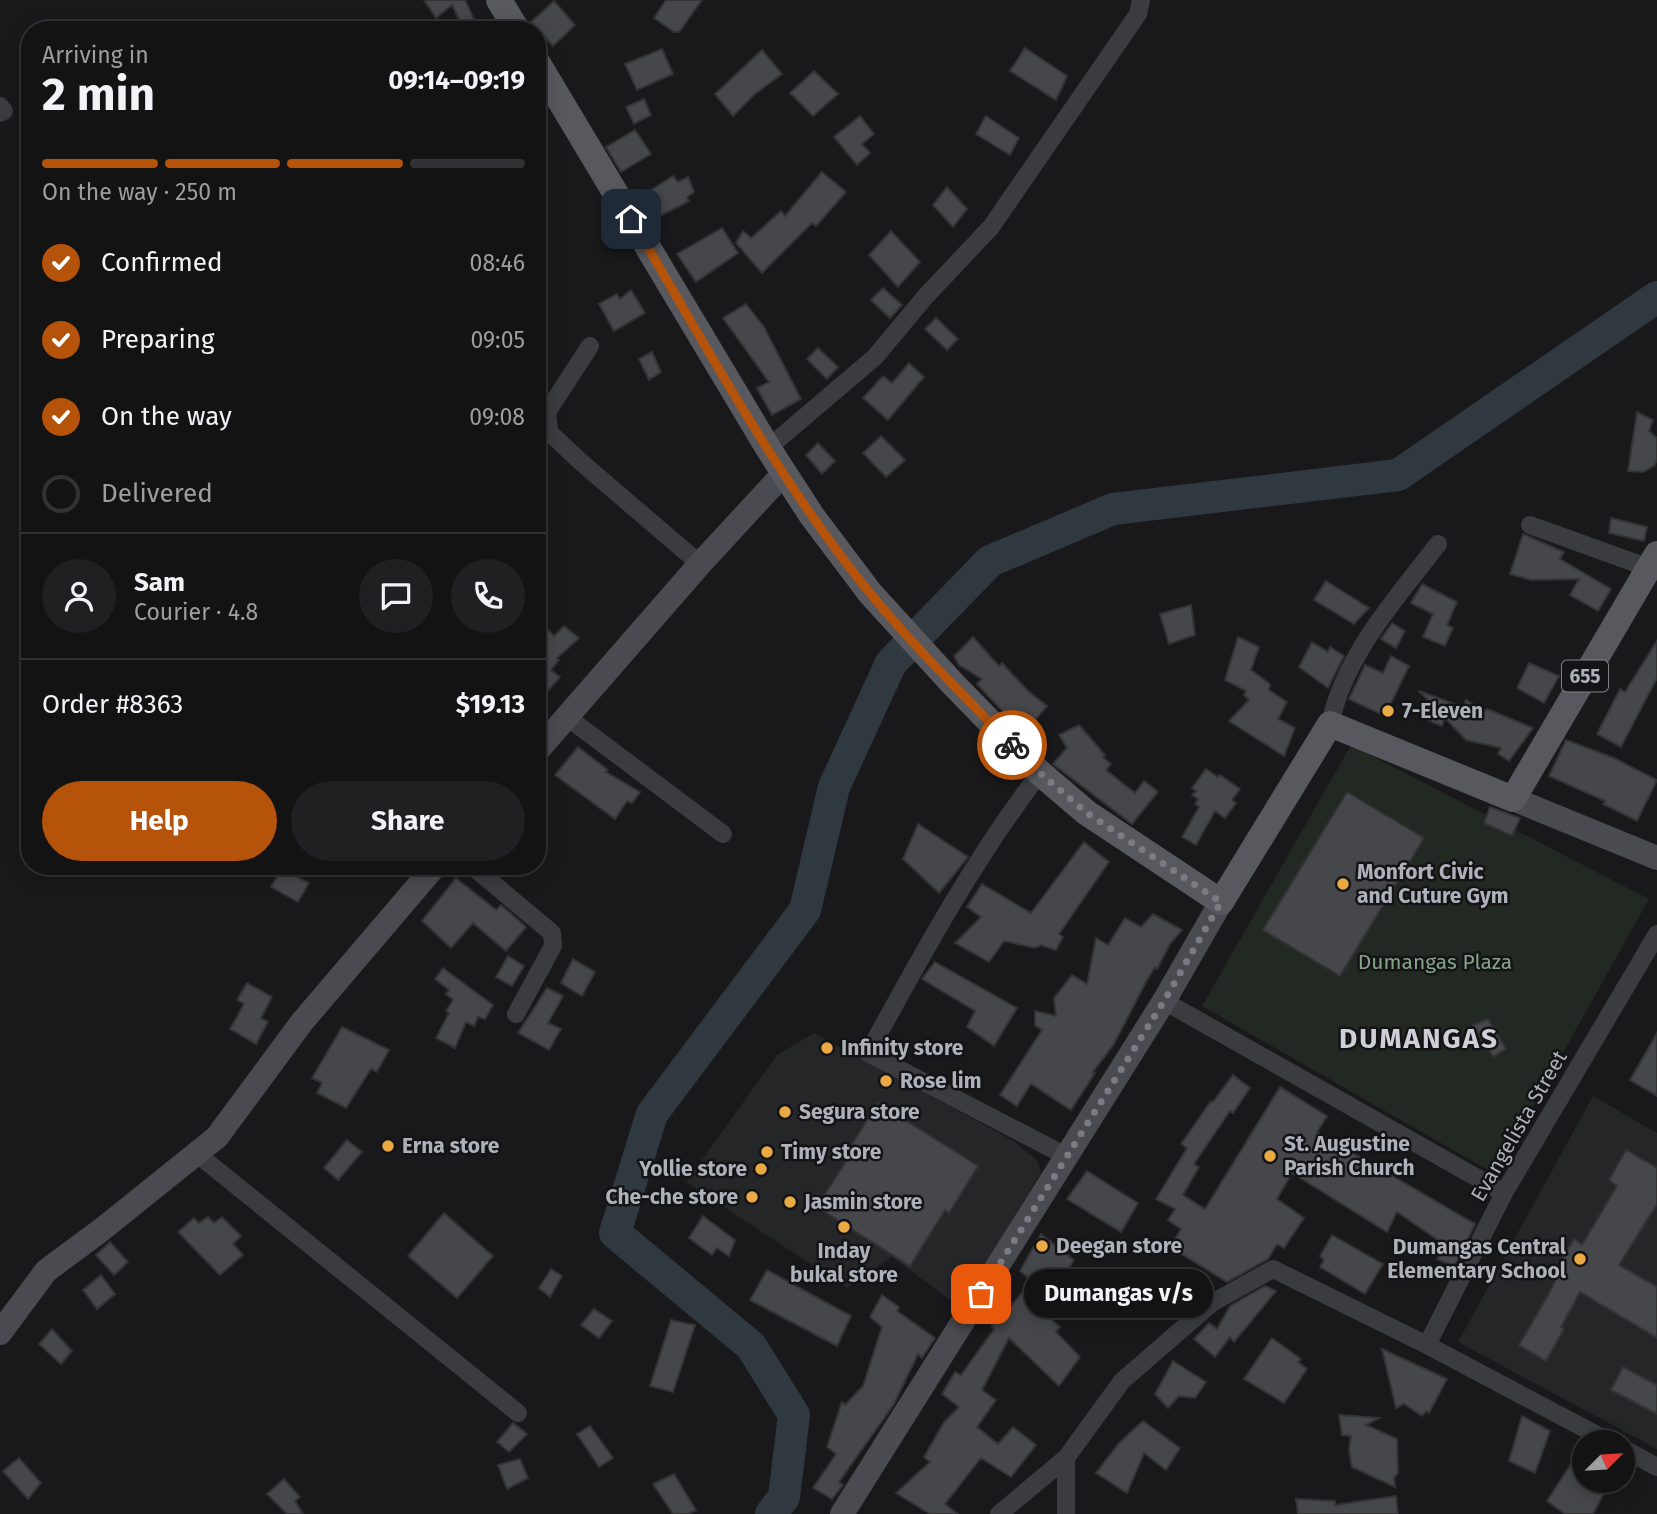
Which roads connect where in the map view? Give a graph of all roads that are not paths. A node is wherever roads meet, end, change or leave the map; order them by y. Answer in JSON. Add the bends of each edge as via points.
{"nodes":[{"id":1,"x":499,"y":0,"type":"edge"},
{"id":2,"x":1141,"y":0,"type":"edge"},
{"id":3,"x":512,"y":21,"type":"edge"},
{"id":4,"x":546,"y":77,"type":"edge"},
{"id":5,"x":0,"y":106,"type":"edge"},
{"id":6,"x":0,"y":113,"type":"edge"},
{"id":7,"x":590,"y":346,"type":"dead end"},
{"id":8,"x":768,"y":448,"type":"junction"},
{"id":9,"x":784,"y":473,"type":"junction"},
{"id":10,"x":1530,"y":525,"type":"dead end"},
{"id":11,"x":1438,"y":544,"type":"dead end"},
{"id":12,"x":1653,"y":561,"type":"edge"},
{"id":13,"x":700,"y":564,"type":"junction"},
{"id":14,"x":567,"y":717,"type":"junction"},
{"id":15,"x":1330,"y":724,"type":"junction"},
{"id":16,"x":546,"y":741,"type":"edge"},
{"id":17,"x":1040,"y":773,"type":"junction"},
{"id":18,"x":1513,"y":799,"type":"junction"},
{"id":19,"x":723,"y":834,"type":"dead end"},
{"id":20,"x":1657,"y":858,"type":"edge"},
{"id":21,"x":427,"y":875,"type":"edge"},
{"id":22,"x":483,"y":875,"type":"edge"},
{"id":23,"x":1221,"y":902,"type":"junction"},
{"id":24,"x":1657,"y":934,"type":"edge"},
{"id":25,"x":1164,"y":1001,"type":"junction"},
{"id":26,"x":516,"y":1014,"type":"dead end"},
{"id":27,"x":197,"y":1153,"type":"junction"},
{"id":28,"x":1066,"y":1156,"type":"junction"},
{"id":29,"x":1504,"y":1193,"type":"junction"},
{"id":30,"x":0,"y":1333,"type":"edge"},
{"id":31,"x":1427,"y":1345,"type":"junction"},
{"id":32,"x":517,"y":1413,"type":"dead end"},
{"id":33,"x":1588,"y":1430,"type":"edge"},
{"id":34,"x":1635,"y":1455,"type":"edge"},
{"id":35,"x":1066,"y":1458,"type":"junction"},
{"id":36,"x":1657,"y":1466,"type":"edge"},
{"id":37,"x":842,"y":1514,"type":"edge"},
{"id":38,"x":999,"y":1514,"type":"edge"},
{"id":39,"x":1066,"y":1514,"type":"edge"}],
"edges":[{"from":1,"to":3,"type":"main road"},
{"from":2,"to":8,"type":"street","via":[[1138,14],[991,227],[875,357]]},
{"from":4,"to":8,"type":"main road"},
{"from":5,"to":6,"type":"street","via":[[4,111]]},
{"from":7,"to":13,"type":"street","via":[[547,411],[549,432]]},
{"from":8,"to":9,"type":"main road"},
{"from":9,"to":13,"type":"street"},
{"from":9,"to":17,"type":"main road","via":[[870,593]]},
{"from":10,"to":12,"type":"street"},
{"from":11,"to":15,"type":"street","via":[[1353,661]]},
{"from":12,"to":18,"type":"main road","number":"655"},
{"from":13,"to":14,"type":"street"},
{"from":14,"to":16,"type":"street"},
{"from":14,"to":19,"type":"street"},
{"from":15,"to":18,"type":"main road"},
{"from":15,"to":23,"type":"main road"},
{"from":17,"to":23,"type":"main road","via":[[1087,813]]},
{"from":17,"to":28,"type":"street","via":[[938,927],[868,1053]]},
{"from":18,"to":20,"type":"street"},
{"from":21,"to":27,"type":"street","via":[[302,1022],[217,1137]]},
{"from":22,"to":26,"type":"street","via":[[552,933],[553,946]]},
{"from":23,"to":25,"type":"street"},
{"from":24,"to":29,"type":"street","name":"Evangelista Street"},
{"from":25,"to":28,"type":"street"},
{"from":25,"to":29,"type":"street"},
{"from":27,"to":30,"type":"street","via":[[46,1271]]},
{"from":27,"to":32,"type":"street"},
{"from":28,"to":37,"type":"street"},
{"from":29,"to":31,"type":"street","name":"Evangelista Street"},
{"from":31,"to":33,"type":"street"},
{"from":31,"to":35,"type":"street","via":[[1273,1269],[1212,1303],[1122,1381]]},
{"from":34,"to":36,"type":"street"},
{"from":35,"to":38,"type":"street"},
{"from":35,"to":39,"type":"street"}]}
